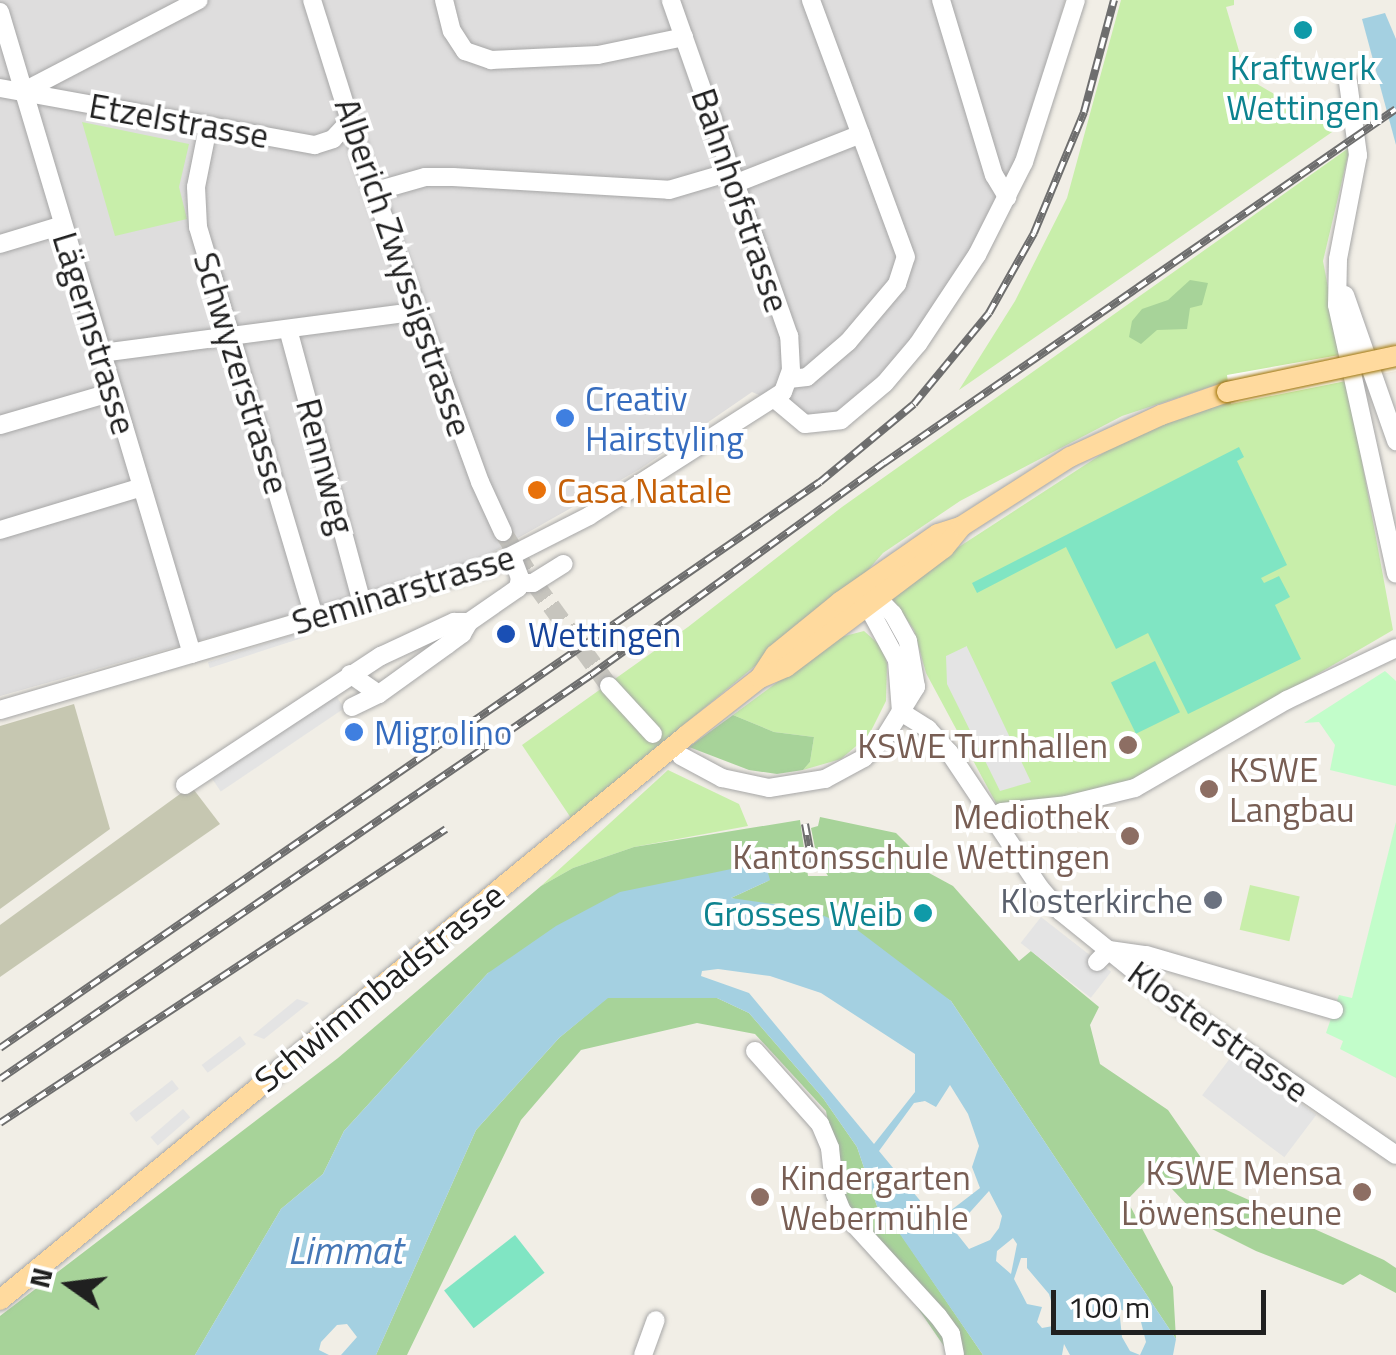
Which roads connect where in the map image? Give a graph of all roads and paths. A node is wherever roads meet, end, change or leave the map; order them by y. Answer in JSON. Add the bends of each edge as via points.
{"nodes":[{"id":1,"x":199,"y":0,"type":"edge"},
{"id":2,"x":312,"y":0,"type":"edge"},
{"id":3,"x":444,"y":0,"type":"edge"},
{"id":4,"x":672,"y":0,"type":"edge"},
{"id":5,"x":810,"y":0,"type":"edge"},
{"id":6,"x":941,"y":0,"type":"edge"},
{"id":7,"x":1076,"y":0,"type":"edge"},
{"id":8,"x":0,"y":12,"type":"edge"},
{"id":9,"x":684,"y":37,"type":"junction"},
{"id":10,"x":1348,"y":82,"type":"dead end"},
{"id":11,"x":0,"y":88,"type":"edge"},
{"id":12,"x":24,"y":90,"type":"junction"},
{"id":13,"x":350,"y":121,"type":"junction"},
{"id":14,"x":208,"y":127,"type":"junction"},
{"id":15,"x":861,"y":134,"type":"junction"},
{"id":16,"x":732,"y":178,"type":"junction"},
{"id":17,"x":376,"y":191,"type":"junction"},
{"id":18,"x":1007,"y":197,"type":"junction"},
{"id":19,"x":63,"y":226,"type":"junction"},
{"id":20,"x":0,"y":244,"type":"edge"},
{"id":21,"x":1336,"y":286,"type":"junction"},
{"id":22,"x":400,"y":314,"type":"dead end"},
{"id":23,"x":288,"y":329,"type":"junction"},
{"id":24,"x":233,"y":335,"type":"junction"},
{"id":25,"x":102,"y":353,"type":"junction"},
{"id":26,"x":1396,"y":356,"type":"edge"},
{"id":27,"x":789,"y":378,"type":"junction"},
{"id":28,"x":113,"y":392,"type":"junction"},
{"id":29,"x":775,"y":399,"type":"junction"},
{"id":30,"x":0,"y":425,"type":"edge"},
{"id":31,"x":1395,"y":440,"type":"edge"},
{"id":32,"x":142,"y":486,"type":"junction"},
{"id":33,"x":962,"y":526,"type":"junction"},
{"id":34,"x":0,"y":530,"type":"edge"},
{"id":35,"x":503,"y":532,"type":"tunnel mouth"},
{"id":36,"x":512,"y":557,"type":"junction"},
{"id":37,"x":564,"y":564,"type":"dead end"},
{"id":38,"x":1396,"y":574,"type":"edge"},
{"id":39,"x":902,"y":579,"type":"junction"},
{"id":40,"x":520,"y":583,"type":"junction"},
{"id":41,"x":870,"y":594,"type":"junction"},
{"id":42,"x":362,"y":604,"type":"junction"},
{"id":43,"x":893,"y":614,"type":"junction"},
{"id":44,"x":314,"y":617,"type":"junction"},
{"id":45,"x":468,"y":622,"type":"junction"},
{"id":46,"x":844,"y":624,"type":"junction"},
{"id":47,"x":887,"y":638,"type":"junction"},
{"id":48,"x":1396,"y":648,"type":"edge"},
{"id":49,"x":192,"y":654,"type":"junction"},
{"id":50,"x":350,"y":674,"type":"junction"},
{"id":51,"x":760,"y":678,"type":"junction"},
{"id":52,"x":609,"y":686,"type":"tunnel mouth"},
{"id":53,"x":379,"y":694,"type":"junction"},
{"id":54,"x":352,"y":707,"type":"dead end"},
{"id":55,"x":0,"y":710,"type":"edge"},
{"id":56,"x":901,"y":712,"type":"junction"},
{"id":57,"x":653,"y":734,"type":"dead end"},
{"id":58,"x":681,"y":756,"type":"dead end"},
{"id":59,"x":185,"y":784,"type":"dead end"},
{"id":60,"x":991,"y":818,"type":"junction"},
{"id":61,"x":1103,"y":956,"type":"junction"},
{"id":62,"x":1334,"y":1010,"type":"dead end"},
{"id":63,"x":755,"y":1051,"type":"dead end"},
{"id":64,"x":1396,"y":1155,"type":"edge"},
{"id":65,"x":0,"y":1300,"type":"edge"},
{"id":66,"x":656,"y":1320,"type":"dead end"},
{"id":67,"x":644,"y":1355,"type":"edge"},
{"id":68,"x":954,"y":1355,"type":"edge"}],
"edges":[{"from":1,"to":12,"type":"street"},
{"from":2,"to":13,"type":"street","name":"Alberich Zwyssigstrasse"},
{"from":3,"to":9,"type":"street","via":[[465,51],[491,60],[598,55]]},
{"from":4,"to":9,"type":"street","name":"Bahnhofstrasse"},
{"from":5,"to":15,"type":"street"},
{"from":6,"to":18,"type":"street","via":[[994,175]]},
{"from":7,"to":18,"type":"street","via":[[1038,125]]},
{"from":8,"to":12,"type":"street","name":"Lägernstrasse"},
{"from":9,"to":16,"type":"street","name":"Bahnhofstrasse"},
{"from":10,"to":21,"type":"street","via":[[1358,155]]},
{"from":11,"to":12,"type":"street","name":"Etzelstrasse"},
{"from":12,"to":14,"type":"street","name":"Etzelstrasse"},
{"from":12,"to":19,"type":"street","name":"Lägernstrasse"},
{"from":13,"to":14,"type":"street","name":"Etzelstrasse","via":[[316,145]]},
{"from":13,"to":17,"type":"street","name":"Alberich Zwyssigstrasse"},
{"from":14,"to":24,"type":"street","name":"Schwyzerstrasse","via":[[194,204]]},
{"from":15,"to":16,"type":"street"},
{"from":15,"to":27,"type":"street","via":[[905,270],[838,351],[807,377]]},
{"from":16,"to":17,"type":"street","via":[[670,190],[425,177]]},
{"from":16,"to":27,"type":"street","name":"Bahnhofstrasse","via":[[789,336]]},
{"from":17,"to":35,"type":"street","name":"Alberich Zwyssigstrasse"},
{"from":18,"to":29,"type":"street","via":[[940,313],[855,410],[812,426]]},
{"from":19,"to":20,"type":"street"},
{"from":19,"to":25,"type":"street","name":"Lägernstrasse"},
{"from":21,"to":31,"type":"street","via":[[1346,296]]},
{"from":21,"to":38,"type":"street"},
{"from":22,"to":23,"type":"street"},
{"from":23,"to":24,"type":"street"},
{"from":23,"to":42,"type":"street","name":"Rennweg"},
{"from":24,"to":25,"type":"street"},
{"from":24,"to":44,"type":"street","name":"Schwyzerstrasse"},
{"from":25,"to":28,"type":"street","name":"Lägernstrasse"},
{"from":26,"to":33,"type":"main road","name":"Schwimmbadstrasse","bridge":true,"via":[[1227,392],[1161,415],[1070,457]]},
{"from":27,"to":29,"type":"street"},
{"from":28,"to":30,"type":"street"},
{"from":28,"to":32,"type":"street","name":"Lägernstrasse"},
{"from":29,"to":36,"type":"street","name":"Seminarstrasse","via":[[590,516]]},
{"from":32,"to":34,"type":"street"},
{"from":32,"to":49,"type":"street","name":"Lägernstrasse"},
{"from":33,"to":39,"type":"main road","name":"Schwimmbadstrasse"},
{"from":33,"to":41,"type":"main road","name":"Schwimmbadstrasse","via":[[938,534]]},
{"from":36,"to":40,"type":"street"},
{"from":36,"to":42,"type":"street","name":"Seminarstrasse"},
{"from":37,"to":40,"type":"street","via":[[533,583]]},
{"from":39,"to":41,"type":"main road","name":"Schwimmbadstrasse"},
{"from":39,"to":43,"type":"street"},
{"from":40,"to":45,"type":"street"},
{"from":41,"to":43,"type":"street"},
{"from":41,"to":46,"type":"main road","name":"Schwimmbadstrasse"},
{"from":41,"to":47,"type":"street"},
{"from":41,"to":51,"type":"main road","name":"Schwimmbadstrasse","via":[[775,654]]},
{"from":42,"to":44,"type":"street","name":"Seminarstrasse"},
{"from":43,"to":56,"type":"street","via":[[916,677]]},
{"from":44,"to":49,"type":"street","name":"Seminarstrasse"},
{"from":45,"to":50,"type":"street","via":[[424,634]]},
{"from":45,"to":53,"type":"street","via":[[462,634]]},
{"from":46,"to":47,"type":"street"},
{"from":46,"to":51,"type":"main road","name":"Schwimmbadstrasse"},
{"from":47,"to":56,"type":"street","via":[[897,660]]},
{"from":48,"to":60,"type":"street","via":[[1287,700],[1135,788]]},
{"from":49,"to":55,"type":"street","name":"Seminarstrasse"},
{"from":50,"to":53,"type":"street"},
{"from":50,"to":59,"type":"street"},
{"from":51,"to":65,"type":"main road","name":"Schwimmbadstrasse"},
{"from":52,"to":57,"type":"street"},
{"from":53,"to":54,"type":"street"},
{"from":56,"to":58,"type":"street","via":[[864,758],[798,787],[747,785]]},
{"from":56,"to":60,"type":"street","name":"Klosterstrasse","via":[[949,752]]},
{"from":60,"to":61,"type":"street","name":"Klosterstrasse","via":[[1048,900]]},
{"from":61,"to":62,"type":"street","via":[[1235,978]]},
{"from":61,"to":64,"type":"street","name":"Klosterstrasse"},
{"from":63,"to":68,"type":"street","via":[[820,1124],[842,1211],[938,1316],[951,1334]]},
{"from":66,"to":67,"type":"street"}]}
